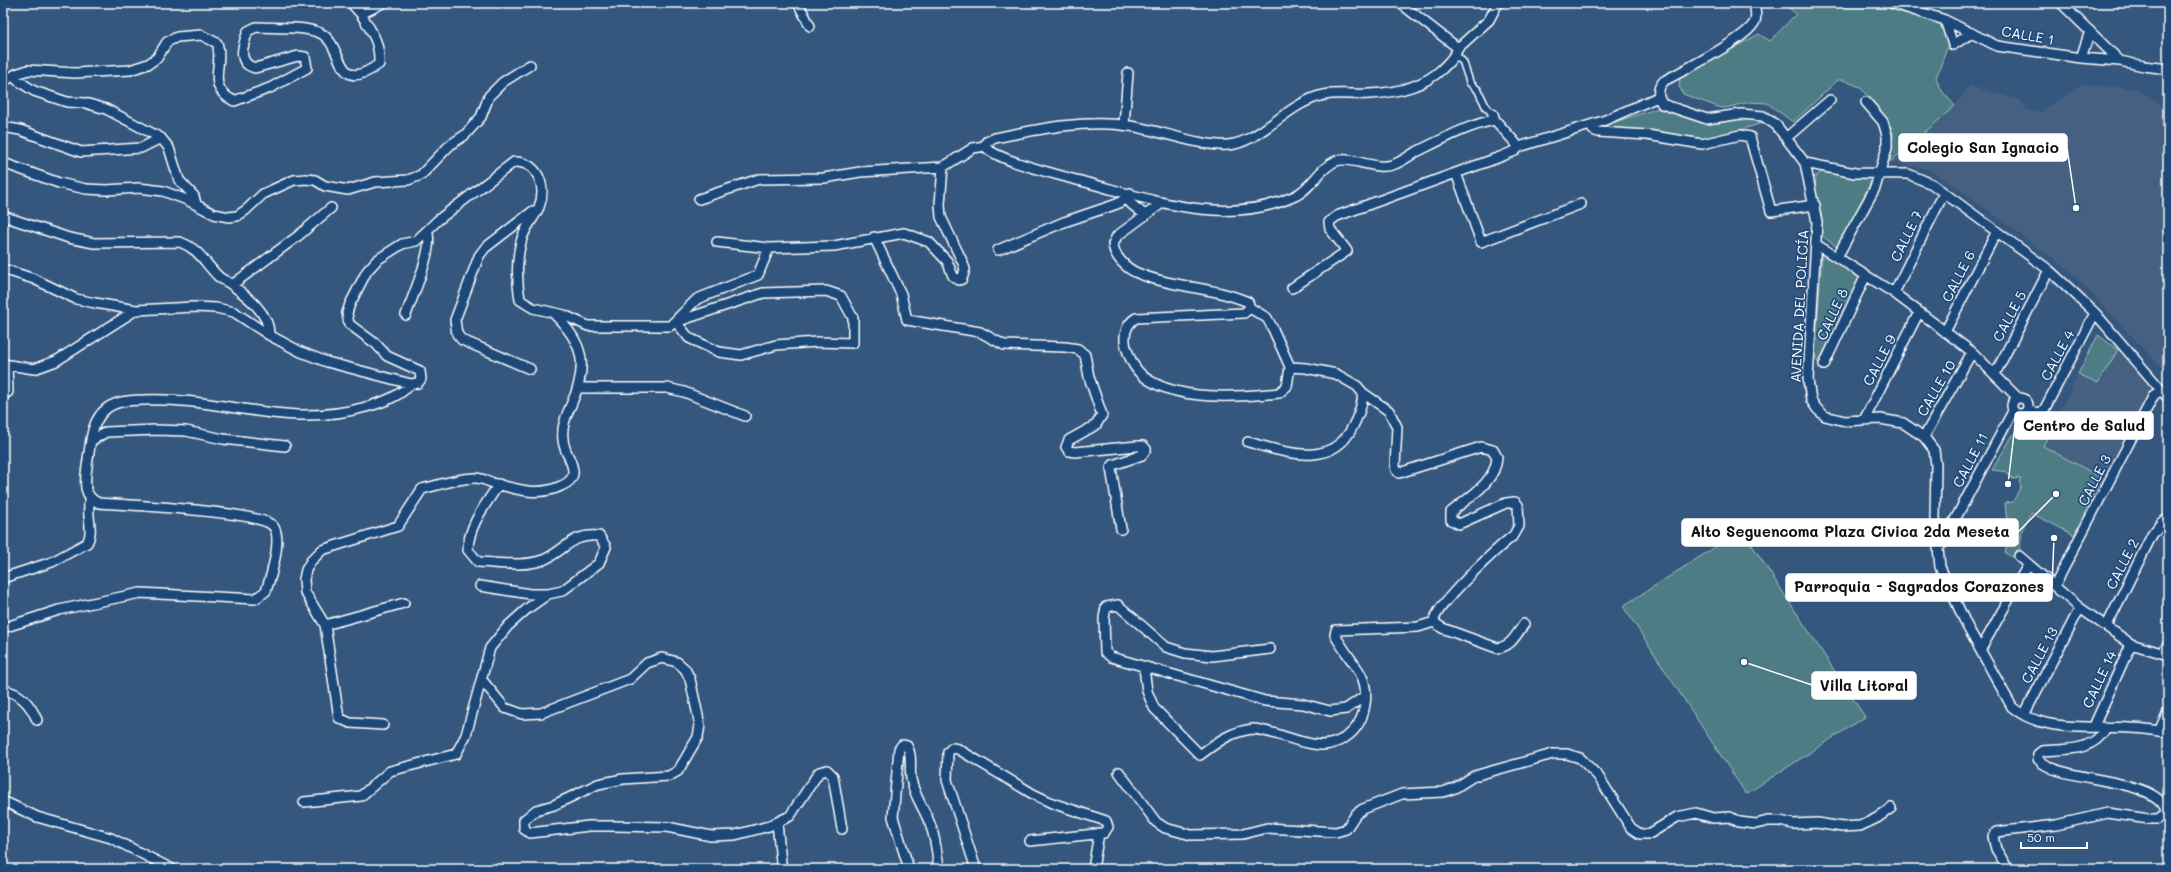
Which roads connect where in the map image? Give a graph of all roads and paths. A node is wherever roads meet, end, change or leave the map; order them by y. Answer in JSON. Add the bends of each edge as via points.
{"nodes":[{"id":1,"x":351,"y":3,"type":"edge"},
{"id":2,"x":383,"y":3,"type":"edge"},
{"id":3,"x":798,"y":3,"type":"edge"},
{"id":4,"x":1498,"y":3,"type":"edge"},
{"id":5,"x":1754,"y":3,"type":"edge"},
{"id":6,"x":1891,"y":3,"type":"edge"},
{"id":7,"x":2061,"y":3,"type":"edge"},
{"id":8,"x":1404,"y":4,"type":"edge"},
{"id":9,"x":361,"y":14,"type":"junction"},
{"id":10,"x":1945,"y":20,"type":"junction"},
{"id":11,"x":810,"y":26,"type":"dead end"},
{"id":12,"x":2090,"y":31,"type":"junction"},
{"id":13,"x":1972,"y":33,"type":"junction"},
{"id":14,"x":1457,"y":52,"type":"junction"},
{"id":15,"x":2081,"y":58,"type":"junction"},
{"id":16,"x":2120,"y":61,"type":"junction"},
{"id":17,"x":530,"y":65,"type":"dead end"},
{"id":18,"x":2168,"y":69,"type":"edge"},
{"id":19,"x":1128,"y":73,"type":"dead end"},
{"id":20,"x":16,"y":74,"type":"junction"},
{"id":21,"x":3,"y":82,"type":"edge"},
{"id":22,"x":1658,"y":98,"type":"junction"},
{"id":23,"x":1830,"y":100,"type":"dead end"},
{"id":24,"x":1866,"y":102,"type":"dead end"},
{"id":25,"x":1494,"y":117,"type":"junction"},
{"id":26,"x":1124,"y":125,"type":"junction"},
{"id":27,"x":1591,"y":125,"type":"junction"},
{"id":28,"x":3,"y":127,"type":"edge"},
{"id":29,"x":161,"y":138,"type":"junction"},
{"id":30,"x":1786,"y":138,"type":"junction"},
{"id":31,"x":985,"y":146,"type":"junction"},
{"id":32,"x":1518,"y":147,"type":"junction"},
{"id":33,"x":3,"y":163,"type":"edge"},
{"id":34,"x":1805,"y":163,"type":"junction"},
{"id":35,"x":943,"y":167,"type":"junction"},
{"id":36,"x":1456,"y":173,"type":"junction"},
{"id":37,"x":1878,"y":174,"type":"junction"},
{"id":38,"x":1944,"y":192,"type":"junction"},
{"id":39,"x":1128,"y":196,"type":"junction"},
{"id":40,"x":699,"y":199,"type":"dead end"},
{"id":41,"x":1162,"y":203,"type":"junction"},
{"id":42,"x":196,"y":204,"type":"junction"},
{"id":43,"x":1581,"y":204,"type":"dead end"},
{"id":44,"x":1815,"y":205,"type":"junction"},
{"id":45,"x":539,"y":207,"type":"junction"},
{"id":46,"x":331,"y":208,"type":"dead end"},
{"id":47,"x":1145,"y":215,"type":"junction"},
{"id":48,"x":3,"y":216,"type":"edge"},
{"id":49,"x":427,"y":231,"type":"junction"},
{"id":50,"x":1996,"y":233,"type":"junction"},
{"id":51,"x":874,"y":237,"type":"junction"},
{"id":52,"x":717,"y":242,"type":"dead end"},
{"id":53,"x":1817,"y":245,"type":"junction"},
{"id":54,"x":769,"y":248,"type":"junction"},
{"id":55,"x":998,"y":250,"type":"dead end"},
{"id":56,"x":1837,"y":257,"type":"junction"},
{"id":57,"x":3,"y":269,"type":"edge"},
{"id":58,"x":2049,"y":270,"type":"junction"},
{"id":59,"x":1866,"y":275,"type":"junction"},
{"id":60,"x":232,"y":284,"type":"junction"},
{"id":61,"x":1292,"y":288,"type":"dead end"},
{"id":62,"x":1894,"y":292,"type":"junction"},
{"id":63,"x":1250,"y":308,"type":"junction"},
{"id":64,"x":136,"y":310,"type":"junction"},
{"id":65,"x":1919,"y":312,"type":"junction"},
{"id":66,"x":553,"y":313,"type":"junction"},
{"id":67,"x":2095,"y":313,"type":"junction"},
{"id":68,"x":406,"y":316,"type":"dead end"},
{"id":69,"x":676,"y":322,"type":"junction"},
{"id":70,"x":1945,"y":332,"type":"junction"},
{"id":71,"x":269,"y":335,"type":"junction"},
{"id":72,"x":1972,"y":352,"type":"junction"},
{"id":73,"x":5,"y":364,"type":"edge"},
{"id":74,"x":1824,"y":365,"type":"dead end"},
{"id":75,"x":1290,"y":367,"type":"junction"},
{"id":76,"x":530,"y":369,"type":"dead end"},
{"id":77,"x":1995,"y":374,"type":"junction"},
{"id":78,"x":411,"y":384,"type":"junction"},
{"id":79,"x":578,"y":388,"type":"junction"},
{"id":80,"x":2161,"y":390,"type":"junction"},
{"id":81,"x":1363,"y":393,"type":"junction"},
{"id":82,"x":3,"y":395,"type":"edge"},
{"id":83,"x":2018,"y":398,"type":"junction"},
{"id":84,"x":2168,"y":398,"type":"edge"},
{"id":85,"x":2013,"y":410,"type":"junction"},
{"id":86,"x":2027,"y":410,"type":"junction"},
{"id":87,"x":744,"y":416,"type":"dead end"},
{"id":88,"x":1864,"y":420,"type":"junction"},
{"id":89,"x":1924,"y":437,"type":"junction"},
{"id":90,"x":91,"y":441,"type":"junction"},
{"id":91,"x":1248,"y":442,"type":"dead end"},
{"id":92,"x":285,"y":446,"type":"dead end"},
{"id":93,"x":498,"y":484,"type":"junction"},
{"id":94,"x":90,"y":500,"type":"junction"},
{"id":95,"x":1935,"y":518,"type":"junction"},
{"id":96,"x":2168,"y":519,"type":"edge"},
{"id":97,"x":1952,"y":524,"type":"junction"},
{"id":98,"x":1121,"y":529,"type":"dead end"},
{"id":99,"x":1939,"y":546,"type":"junction"},
{"id":100,"x":2019,"y":556,"type":"dead end"},
{"id":101,"x":2028,"y":565,"type":"junction"},
{"id":102,"x":3,"y":578,"type":"edge"},
{"id":103,"x":2055,"y":585,"type":"junction"},
{"id":104,"x":480,"y":586,"type":"dead end"},
{"id":105,"x":548,"y":594,"type":"junction"},
{"id":106,"x":404,"y":603,"type":"dead end"},
{"id":107,"x":2080,"y":608,"type":"junction"},
{"id":108,"x":1434,"y":622,"type":"junction"},
{"id":109,"x":1524,"y":624,"type":"dead end"},
{"id":110,"x":324,"y":625,"type":"junction"},
{"id":111,"x":2106,"y":626,"type":"junction"},
{"id":112,"x":3,"y":628,"type":"edge"},
{"id":113,"x":2131,"y":644,"type":"junction"},
{"id":114,"x":2168,"y":644,"type":"edge"},
{"id":115,"x":1270,"y":649,"type":"dead end"},
{"id":116,"x":1981,"y":649,"type":"junction"},
{"id":117,"x":2166,"y":654,"type":"edge"},
{"id":118,"x":1144,"y":668,"type":"junction"},
{"id":119,"x":482,"y":680,"type":"junction"},
{"id":120,"x":3,"y":690,"type":"edge"},
{"id":121,"x":1365,"y":696,"type":"junction"},
{"id":122,"x":2168,"y":712,"type":"edge"},
{"id":123,"x":2024,"y":715,"type":"junction"},
{"id":124,"x":37,"y":720,"type":"dead end"},
{"id":125,"x":383,"y":725,"type":"dead end"},
{"id":126,"x":2094,"y":726,"type":"junction"},
{"id":127,"x":2106,"y":728,"type":"junction"},
{"id":128,"x":2164,"y":732,"type":"edge"},
{"id":129,"x":1119,"y":772,"type":"dead end"},
{"id":130,"x":3,"y":801,"type":"edge"},
{"id":131,"x":304,"y":802,"type":"dead end"},
{"id":132,"x":1891,"y":808,"type":"dead end"},
{"id":133,"x":777,"y":823,"type":"junction"},
{"id":134,"x":842,"y":828,"type":"dead end"},
{"id":135,"x":1099,"y":833,"type":"junction"},
{"id":136,"x":1030,"y":841,"type":"dead end"},
{"id":137,"x":781,"y":862,"type":"dead end"},
{"id":138,"x":172,"y":869,"type":"edge"},
{"id":139,"x":909,"y":869,"type":"edge"},
{"id":140,"x":939,"y":869,"type":"edge"},
{"id":141,"x":976,"y":869,"type":"edge"},
{"id":142,"x":1093,"y":869,"type":"edge"},
{"id":143,"x":2008,"y":869,"type":"edge"}],
"edges":[{"from":1,"to":9,"type":"street"},
{"from":2,"to":9,"type":"street"},
{"from":3,"to":11,"type":"street"},
{"from":4,"to":14,"type":"street","via":[[1489,20]]},
{"from":5,"to":22,"type":"street","via":[[1756,20],[1752,28],[1720,50],[1664,81],[1658,88]]},
{"from":6,"to":10,"type":"street","name":"CALLE 1"},
{"from":7,"to":12,"type":"street"},
{"from":8,"to":14,"type":"street"},
{"from":9,"to":20,"type":"street","via":[[380,49],[379,64],[367,73],[352,74],[344,69],[329,40],[322,34],[256,27],[248,31],[242,49],[244,62],[255,68],[298,56],[305,57],[307,68],[270,88],[234,101],[219,89],[216,70],[220,50],[217,43],[201,36],[177,37],[168,42],[157,58],[130,70],[75,73],[28,70]]},
{"from":10,"to":13,"type":"street","name":"CALLE 1"},
{"from":10,"to":13,"type":"street","via":[[1953,45]]},
{"from":12,"to":15,"type":"street"},
{"from":12,"to":16,"type":"street"},
{"from":13,"to":15,"type":"street","name":"CALLE 1","via":[[1997,46]]},
{"from":14,"to":25,"type":"street","via":[[1470,83],[1478,90]]},
{"from":14,"to":26,"type":"street","via":[[1436,75],[1414,87],[1368,95],[1349,92],[1311,98],[1238,144],[1205,142]]},
{"from":15,"to":16,"type":"street","name":"CALLE 1"},
{"from":16,"to":18,"type":"street","name":"CALLE 1"},
{"from":17,"to":42,"type":"street","via":[[503,82],[489,96],[481,117],[465,136],[450,145],[421,175],[408,180],[375,182],[348,190],[306,179],[294,180],[263,194],[246,210],[230,217],[214,214]]},
{"from":19,"to":26,"type":"street"},
{"from":20,"to":21,"type":"street"},
{"from":20,"to":29,"type":"street","via":[[17,80],[34,91],[67,102],[85,103],[106,109]]},
{"from":22,"to":27,"type":"street"},
{"from":22,"to":30,"type":"street","name":"AVENIDA DEL POLICÍA","via":[[1662,104],[1707,118],[1741,114],[1763,116],[1769,118]]},
{"from":23,"to":30,"type":"street"},
{"from":24,"to":37,"type":"street","via":[[1883,122],[1887,135],[1887,148]]},
{"from":25,"to":32,"type":"street"},
{"from":25,"to":41,"type":"street","via":[[1395,164],[1373,167],[1342,160],[1335,161],[1297,196],[1268,206],[1240,211],[1214,211]]},
{"from":26,"to":31,"type":"street","via":[[1070,125],[995,138],[986,142]]},
{"from":27,"to":32,"type":"street"},
{"from":27,"to":44,"type":"street","via":[[1593,130],[1598,132],[1647,135],[1702,144],[1745,135],[1750,137],[1771,211]]},
{"from":28,"to":29,"type":"street","via":[[20,130],[81,152],[141,148]]},
{"from":29,"to":42,"type":"street","via":[[169,148],[178,180],[194,196]]},
{"from":30,"to":34,"type":"street","name":"AVENIDA DEL POLICÍA"},
{"from":31,"to":35,"type":"street","via":[[973,148]]},
{"from":31,"to":39,"type":"street","via":[[1002,157]]},
{"from":32,"to":36,"type":"street","via":[[1515,151]]},
{"from":33,"to":42,"type":"street","via":[[86,189],[139,188],[163,191]]},
{"from":34,"to":37,"type":"street"},
{"from":34,"to":44,"type":"street","name":"AVENIDA DEL POLICÍA"},
{"from":35,"to":40,"type":"street","via":[[860,172],[824,178],[759,179]]},
{"from":35,"to":51,"type":"street","via":[[941,217],[965,269],[962,279],[953,276],[947,261],[929,242],[904,233]]},
{"from":36,"to":43,"type":"street","via":[[1481,242]]},
{"from":36,"to":61,"type":"street","via":[[1332,219],[1330,228],[1347,251]]},
{"from":37,"to":38,"type":"street","via":[[1908,174]]},
{"from":37,"to":56,"type":"street","via":[[1875,188]]},
{"from":38,"to":50,"type":"street"},
{"from":38,"to":62,"type":"street","name":"CALLE 7"},
{"from":39,"to":41,"type":"street"},
{"from":39,"to":47,"type":"street"},
{"from":39,"to":55,"type":"street"},
{"from":41,"to":47,"type":"street"},
{"from":44,"to":53,"type":"street","name":"AVENIDA DEL POLICÍA"},
{"from":45,"to":49,"type":"street","via":[[541,196],[537,172],[530,165],[514,162]]},
{"from":45,"to":66,"type":"street","via":[[520,242],[517,280],[520,300],[533,308]]},
{"from":45,"to":76,"type":"street","via":[[485,248],[479,256],[455,320],[457,334],[462,340]]},
{"from":46,"to":60,"type":"street","via":[[298,236]]},
{"from":47,"to":63,"type":"street","via":[[1114,240],[1114,248],[1125,265],[1134,272],[1242,299],[1248,302]]},
{"from":48,"to":60,"type":"street","via":[[69,238],[94,243],[180,242],[198,251],[220,277]]},
{"from":49,"to":68,"type":"street","via":[[430,236],[428,250]]},
{"from":49,"to":78,"type":"street","via":[[416,241],[402,244],[377,260],[367,271],[348,313],[349,324],[376,344],[387,356],[420,371],[421,379],[418,383]]},
{"from":50,"to":58,"type":"street"},
{"from":50,"to":70,"type":"street","name":"CALLE 6"},
{"from":51,"to":54,"type":"street","via":[[834,246]]},
{"from":51,"to":98,"type":"street","via":[[901,294],[907,320],[980,332],[1004,345],[1065,346],[1078,349],[1085,355],[1089,377],[1102,415],[1096,426],[1069,440],[1066,447],[1069,452],[1138,446],[1146,449],[1142,455],[1111,468]]},
{"from":52,"to":54,"type":"street"},
{"from":53,"to":56,"type":"street"},
{"from":53,"to":88,"type":"street","name":"AVENIDA DEL POLICÍA","via":[[1808,380],[1811,400],[1825,416],[1836,420]]},
{"from":54,"to":69,"type":"street","via":[[758,275],[698,299]]},
{"from":56,"to":59,"type":"street"},
{"from":57,"to":64,"type":"street","via":[[76,299]]},
{"from":58,"to":67,"type":"street"},
{"from":58,"to":77,"type":"street","name":"CALLE 5"},
{"from":59,"to":62,"type":"street"},
{"from":59,"to":74,"type":"street","name":"CALLE 8"},
{"from":60,"to":71,"type":"street","via":[[266,318]]},
{"from":62,"to":65,"type":"street"},
{"from":63,"to":75,"type":"street","via":[[1267,318]]},
{"from":63,"to":75,"type":"street","via":[[1244,313],[1136,318],[1128,324],[1125,339],[1134,366],[1153,382],[1205,396],[1279,393],[1287,386]]},
{"from":64,"to":71,"type":"street","via":[[216,308],[234,312]]},
{"from":64,"to":73,"type":"street","via":[[56,362],[34,369]]},
{"from":65,"to":70,"type":"street"},
{"from":65,"to":88,"type":"street","name":"CALLE 9"},
{"from":66,"to":69,"type":"street","via":[[588,326],[663,327]]},
{"from":66,"to":79,"type":"street","via":[[565,324],[580,348],[581,369]]},
{"from":67,"to":80,"type":"street"},
{"from":67,"to":86,"type":"street","name":"CALLE 4","via":[[2044,410],[2039,413]]},
{"from":69,"to":69,"type":"street","via":[[689,338],[719,352],[741,354],[776,345],[853,343],[853,318],[841,296],[826,291],[763,293]]},
{"from":70,"to":72,"type":"street"},
{"from":71,"to":78,"type":"street","via":[[327,362]]},
{"from":72,"to":77,"type":"street"},
{"from":72,"to":89,"type":"street","name":"CALLE 10"},
{"from":73,"to":82,"type":"street","via":[[8,392]]},
{"from":75,"to":81,"type":"street","via":[[1336,374],[1357,386]]},
{"from":77,"to":83,"type":"street"},
{"from":78,"to":90,"type":"street","via":[[401,394],[389,400],[326,416],[278,415],[194,402],[134,400],[106,408],[99,416]]},
{"from":79,"to":87,"type":"street","via":[[667,388],[684,392]]},
{"from":79,"to":93,"type":"street","via":[[562,431],[573,474],[569,482],[534,493]]},
{"from":80,"to":84,"type":"street"},
{"from":80,"to":103,"type":"street","name":"CALLE 3","via":[[2154,395]]},
{"from":81,"to":91,"type":"street","via":[[1361,409],[1351,431],[1342,442],[1324,453],[1302,455]]},
{"from":81,"to":108,"type":"street","via":[[1390,411],[1394,419],[1397,427],[1395,466],[1399,473],[1481,447],[1489,448],[1495,453],[1497,462],[1493,471],[1479,490],[1452,512],[1450,516],[1454,523],[1459,524],[1506,502],[1515,502],[1518,505],[1519,526],[1514,535],[1471,574],[1440,608]]},
{"from":83,"to":85,"type":"street","via":[[2012,403]]},
{"from":83,"to":86,"type":"street","via":[[2027,401]]},
{"from":85,"to":86,"type":"street","via":[[2021,414]]},
{"from":85,"to":97,"type":"street","name":"CALLE 11"},
{"from":88,"to":89,"type":"street","name":"AVENIDA DEL POLICÍA","via":[[1880,419],[1903,423]]},
{"from":89,"to":95,"type":"street","name":"AVENIDA DEL POLICÍA","via":[[1934,450]]},
{"from":90,"to":92,"type":"street","via":[[106,432],[157,430],[186,431],[223,439]]},
{"from":90,"to":94,"type":"street","via":[[86,475],[86,493]]},
{"from":93,"to":105,"type":"street","via":[[468,539],[468,550],[478,562],[523,564],[544,560],[570,542],[590,535],[599,536],[606,547],[599,563],[562,591]]},
{"from":93,"to":110,"type":"street","via":[[476,478],[422,489],[398,526],[322,550],[311,561],[304,579],[305,592]]},
{"from":94,"to":102,"type":"street","via":[[91,533],[87,543],[52,562]]},
{"from":94,"to":112,"type":"street","via":[[261,519],[273,526],[277,543],[266,591],[255,600],[140,593],[59,610]]},
{"from":95,"to":97,"type":"street"},
{"from":95,"to":99,"type":"street","name":"AVENIDA DEL POLICÍA"},
{"from":96,"to":111,"type":"street","name":"CALLE 2","via":[[2162,522],[2152,535]]},
{"from":97,"to":99,"type":"street","name":"CALLE 11"},
{"from":99,"to":116,"type":"street","name":"AVENIDA DEL POLICÍA","via":[[1940,566],[1967,626]]},
{"from":100,"to":101,"type":"street"},
{"from":101,"to":103,"type":"street"},
{"from":101,"to":116,"type":"street"},
{"from":103,"to":107,"type":"street"},
{"from":104,"to":105,"type":"street","via":[[530,594]]},
{"from":105,"to":119,"type":"street","via":[[508,626],[490,648]]},
{"from":106,"to":110,"type":"street"},
{"from":107,"to":111,"type":"street"},
{"from":107,"to":123,"type":"street","name":"CALLE 13"},
{"from":108,"to":109,"type":"street","via":[[1442,628],[1497,648],[1511,643]]},
{"from":108,"to":121,"type":"street","via":[[1418,627],[1336,630],[1338,642],[1361,674]]},
{"from":110,"to":125,"type":"street","via":[[339,718],[350,723]]},
{"from":111,"to":113,"type":"street"},
{"from":113,"to":117,"type":"street"},
{"from":113,"to":126,"type":"street","name":"CALLE 14"},
{"from":114,"to":117,"type":"street"},
{"from":115,"to":118,"type":"street","via":[[1212,656],[1185,654],[1166,647],[1118,605],[1106,607],[1105,652],[1111,657]]},
{"from":116,"to":123,"type":"street","name":"AVENIDA DEL POLICÍA","via":[[2012,707]]},
{"from":118,"to":121,"type":"street","via":[[1265,700],[1303,704],[1330,711],[1346,709]]},
{"from":118,"to":121,"type":"street","via":[[1147,691],[1154,708],[1200,755],[1220,740],[1242,730],[1260,730],[1322,745],[1342,739],[1347,737],[1361,720]]},
{"from":119,"to":131,"type":"street","via":[[466,736],[456,754],[390,771],[361,796]]},
{"from":119,"to":133,"type":"street","via":[[505,708],[522,714],[541,713],[630,679],[647,663],[662,658],[677,662],[685,669],[690,679],[700,725],[698,737],[678,771],[669,776],[623,779],[598,784],[554,805],[536,810],[524,820],[524,828],[530,833],[589,826],[613,826],[667,827],[711,836],[735,835]]},
{"from":120,"to":124,"type":"street","via":[[19,695],[31,707]]},
{"from":122,"to":128,"type":"street"},
{"from":123,"to":126,"type":"street","name":"AVENIDA DEL POLICÍA","via":[[2051,725]]},
{"from":126,"to":127,"type":"street","name":"AVENIDA DEL POLICÍA"},
{"from":127,"to":128,"type":"street","name":"AVENIDA DEL POLICÍA"},
{"from":127,"to":143,"type":"street","via":[[2101,737],[2088,746],[2042,751],[2038,754],[2038,759],[2063,772],[2121,783],[2150,795],[2163,803],[2165,814],[2158,819],[2149,819],[2108,813],[2056,825],[1996,832],[1993,837],[1996,849]]},
{"from":129,"to":132,"type":"street","via":[[1156,822],[1166,828],[1190,835],[1243,834],[1267,828],[1336,832],[1346,829],[1356,814],[1363,809],[1402,794],[1443,792],[1474,776],[1553,754],[1567,754],[1580,758],[1598,776],[1631,828],[1640,834],[1649,834],[1677,817],[1696,813],[1756,824],[1780,821],[1842,827],[1860,826]]},
{"from":130,"to":138,"type":"street","via":[[37,817],[112,838]]},
{"from":133,"to":134,"type":"street","via":[[790,816],[819,772],[827,770],[833,776]]},
{"from":133,"to":137,"type":"street"},
{"from":135,"to":136,"type":"street"},
{"from":135,"to":141,"type":"street","via":[[1104,833],[1108,827],[1106,821],[1052,803],[958,749],[952,748],[948,752],[947,780]]},
{"from":135,"to":142,"type":"street"},
{"from":139,"to":140,"type":"street","via":[[893,817],[899,749],[902,745],[907,746],[911,752],[914,793],[930,823]]}]}
